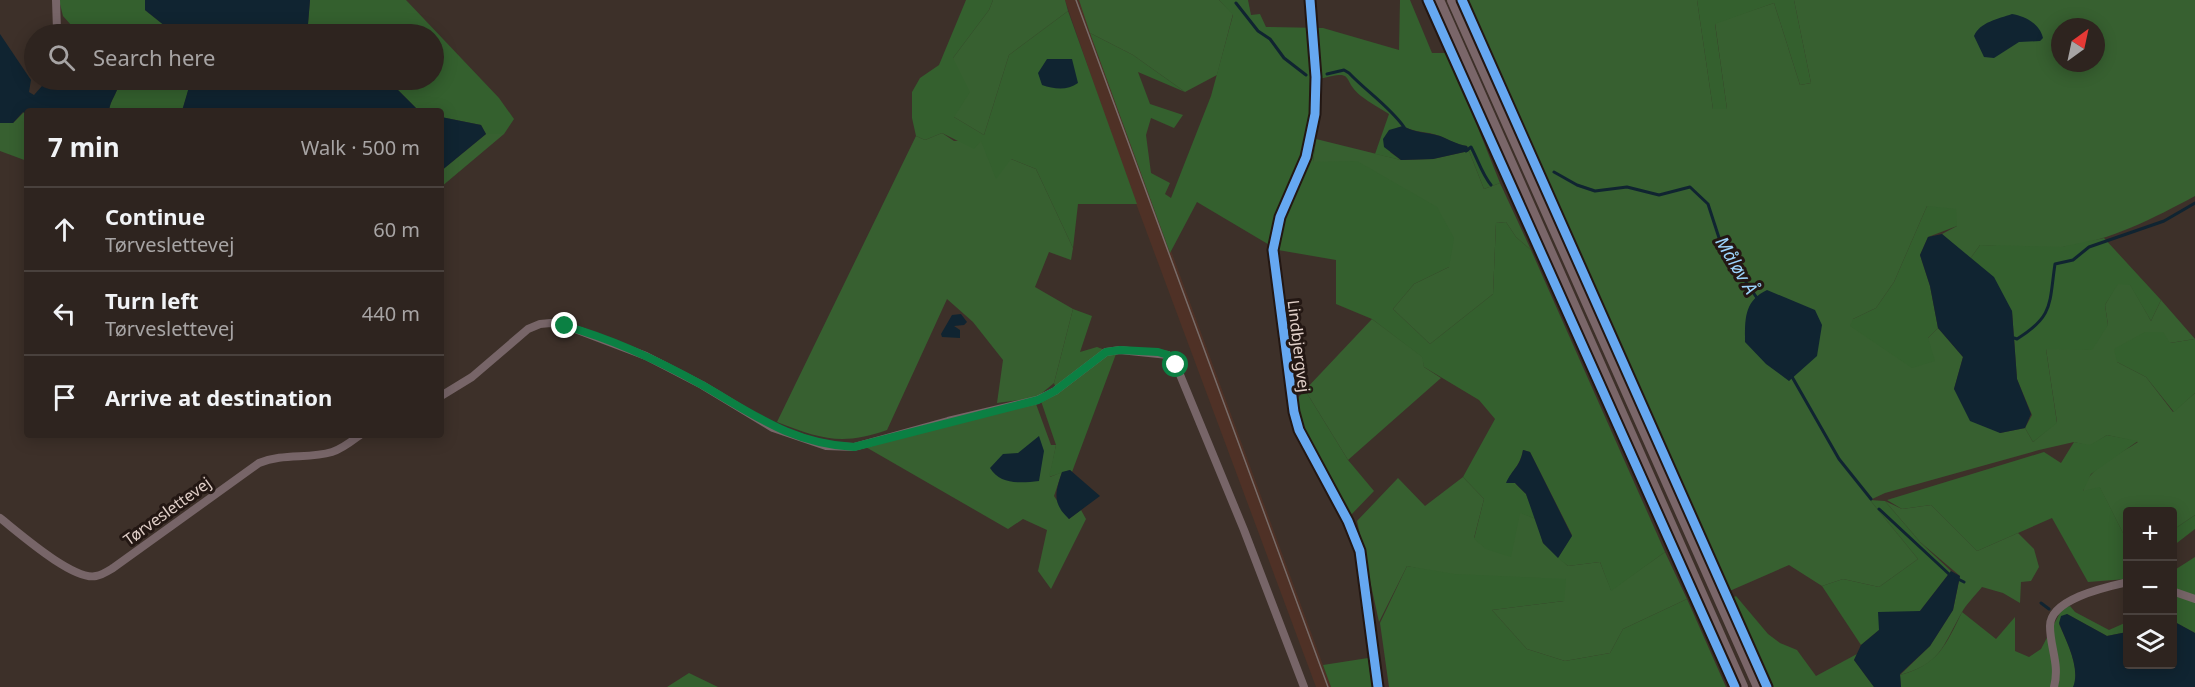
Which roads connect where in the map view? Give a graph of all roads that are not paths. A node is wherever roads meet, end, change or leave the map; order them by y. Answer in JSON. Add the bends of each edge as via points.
{"nodes":[{"id":1,"x":56,"y":0,"type":"edge"},
{"id":2,"x":1310,"y":0,"type":"edge"},
{"id":3,"x":1438,"y":0,"type":"edge"},
{"id":4,"x":1453,"y":0,"type":"edge"},
{"id":5,"x":57,"y":24,"type":"edge"},
{"id":6,"x":444,"y":394,"type":"edge"},
{"id":7,"x":355,"y":438,"type":"edge"},
{"id":8,"x":0,"y":518,"type":"edge"},
{"id":9,"x":2123,"y":583,"type":"edge"},
{"id":10,"x":2177,"y":593,"type":"edge"},
{"id":11,"x":2195,"y":599,"type":"edge"},
{"id":12,"x":1304,"y":687,"type":"edge"},
{"id":13,"x":1378,"y":687,"type":"edge"},
{"id":14,"x":1742,"y":687,"type":"edge"},
{"id":15,"x":1759,"y":687,"type":"edge"},
{"id":16,"x":2054,"y":687,"type":"edge"}],
"edges":[{"from":1,"to":5,"type":"street"},
{"from":2,"to":13,"type":"street","name":"Lindbjergvej","via":[[1315,114],[1306,157],[1276,234],[1275,277],[1299,430],[1360,551]]},
{"from":3,"to":14,"type":"main road"},
{"from":4,"to":15,"type":"main road"},
{"from":6,"to":12,"type":"street","via":[[472,377],[528,329],[551,323],[646,356],[773,428],[826,446],[854,447],[1038,400],[1106,352],[1168,355],[1176,365]]},
{"from":7,"to":8,"type":"street","name":"Tørveslettevej","via":[[335,451],[273,457],[259,463],[113,568],[95,576],[83,575],[62,564]]},
{"from":9,"to":16,"type":"street","via":[[2060,605],[2052,615]]},
{"from":10,"to":11,"type":"street"}]}
